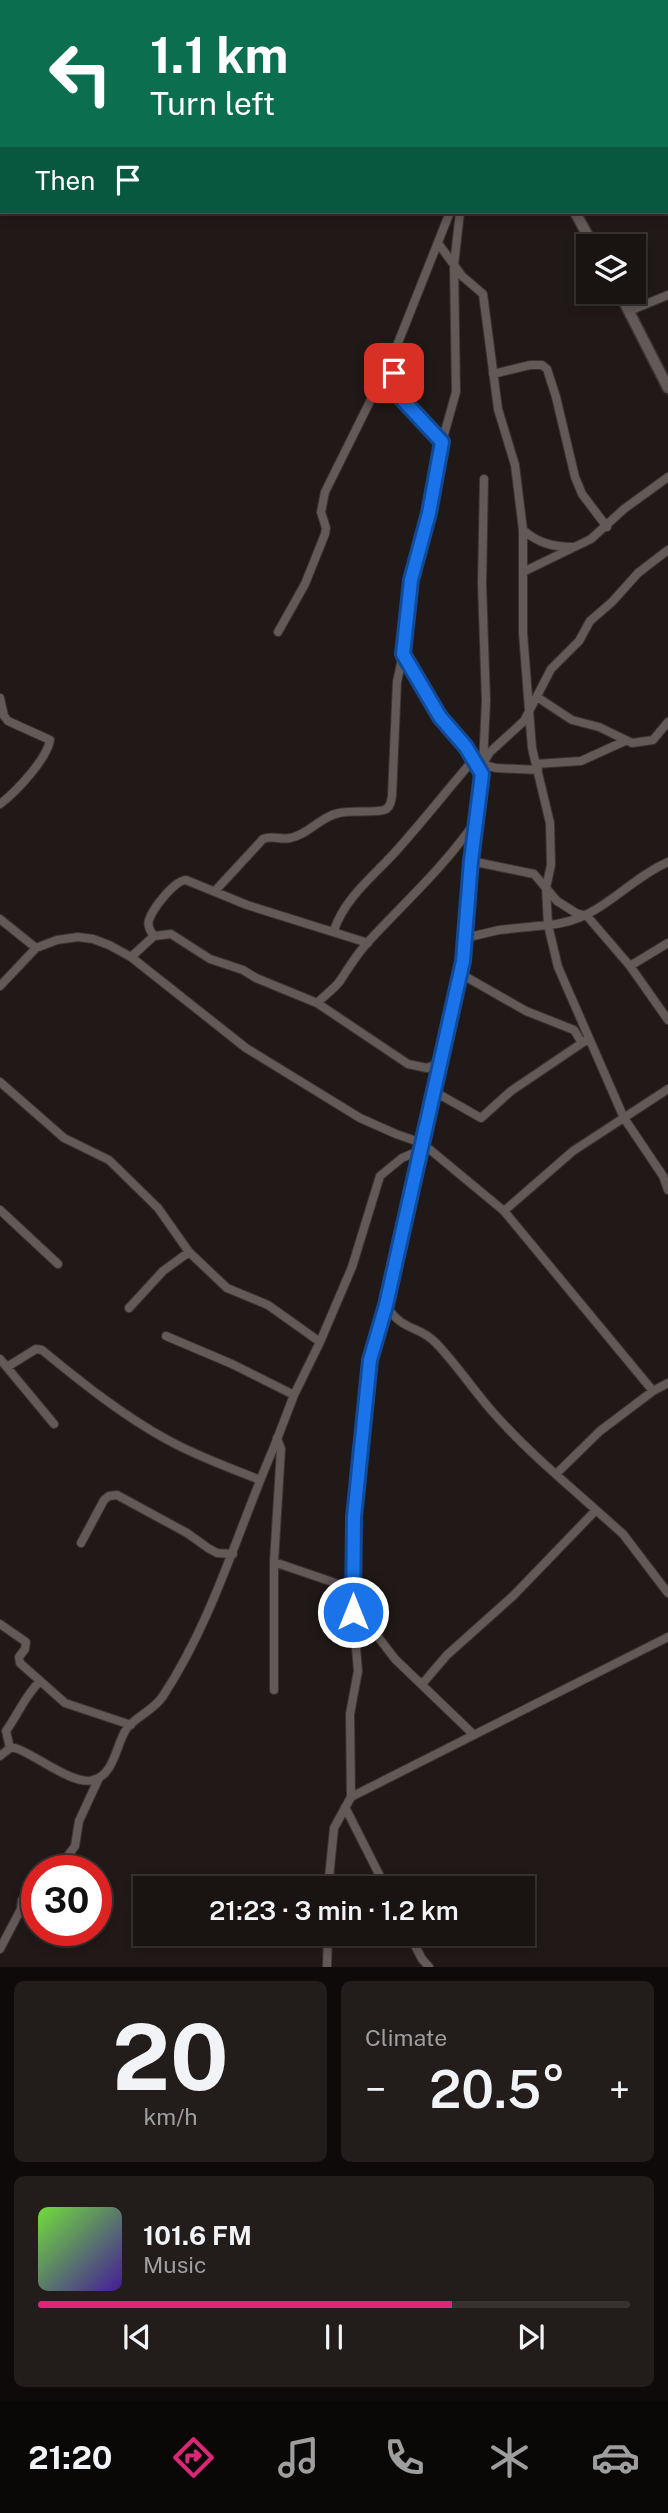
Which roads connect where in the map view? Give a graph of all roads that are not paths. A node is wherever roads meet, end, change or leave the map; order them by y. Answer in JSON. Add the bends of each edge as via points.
{"nodes":[{"id":1,"x":449,"y":214,"type":"edge"},
{"id":2,"x":460,"y":214,"type":"edge"},
{"id":3,"x":576,"y":214,"type":"edge"},
{"id":4,"x":587,"y":234,"type":"edge"},
{"id":5,"x":438,"y":243,"type":"junction"},
{"id":6,"x":454,"y":265,"type":"junction"},
{"id":7,"x":668,"y":295,"type":"edge"},
{"id":8,"x":625,"y":304,"type":"edge"},
{"id":9,"x":629,"y":311,"type":"junction"},
{"id":10,"x":394,"y":353,"type":"junction"},
{"id":11,"x":493,"y":374,"type":"junction"},
{"id":12,"x":668,"y":388,"type":"edge"},
{"id":13,"x":442,"y":442,"type":"junction"},
{"id":14,"x":668,"y":477,"type":"edge"},
{"id":15,"x":484,"y":479,"type":"dead end"},
{"id":16,"x":607,"y":527,"type":"junction"},
{"id":17,"x":523,"y":530,"type":"junction"},
{"id":18,"x":576,"y":547,"type":"junction"},
{"id":19,"x":668,"y":550,"type":"edge"},
{"id":20,"x":523,"y":572,"type":"junction"},
{"id":21,"x":278,"y":632,"type":"dead end"},
{"id":22,"x":403,"y":654,"type":"junction"},
{"id":23,"x":537,"y":697,"type":"junction"},
{"id":24,"x":0,"y":698,"type":"edge"},
{"id":25,"x":529,"y":714,"type":"junction"},
{"id":26,"x":668,"y":722,"type":"edge"},
{"id":27,"x":625,"y":741,"type":"junction"},
{"id":28,"x":479,"y":765,"type":"junction"},
{"id":29,"x":537,"y":767,"type":"junction"},
{"id":30,"x":0,"y":803,"type":"edge"},
{"id":31,"x":477,"y":819,"type":"junction"},
{"id":32,"x":471,"y":861,"type":"junction"},
{"id":33,"x":668,"y":862,"type":"edge"},
{"id":34,"x":546,"y":888,"type":"junction"},
{"id":35,"x":215,"y":891,"type":"junction"},
{"id":36,"x":587,"y":916,"type":"junction"},
{"id":37,"x":0,"y":919,"type":"edge"},
{"id":38,"x":548,"y":925,"type":"junction"},
{"id":39,"x":334,"y":930,"type":"junction"},
{"id":40,"x":154,"y":936,"type":"junction"},
{"id":41,"x":464,"y":938,"type":"junction"},
{"id":42,"x":368,"y":943,"type":"junction"},
{"id":43,"x":668,"y":943,"type":"edge"},
{"id":44,"x":36,"y":948,"type":"junction"},
{"id":45,"x":131,"y":957,"type":"junction"},
{"id":46,"x":629,"y":966,"type":"junction"},
{"id":47,"x":461,"y":974,"type":"junction"},
{"id":48,"x":0,"y":986,"type":"edge"},
{"id":49,"x":317,"y":1003,"type":"junction"},
{"id":50,"x":668,"y":1020,"type":"edge"},
{"id":51,"x":585,"y":1041,"type":"junction"},
{"id":52,"x":439,"y":1063,"type":"junction"},
{"id":53,"x":0,"y":1082,"type":"edge"},
{"id":54,"x":668,"y":1089,"type":"edge"},
{"id":55,"x":435,"y":1093,"type":"junction"},
{"id":56,"x":624,"y":1118,"type":"junction"},
{"id":57,"x":421,"y":1146,"type":"junction"},
{"id":58,"x":668,"y":1190,"type":"edge"},
{"id":59,"x":0,"y":1210,"type":"edge"},
{"id":60,"x":504,"y":1211,"type":"junction"},
{"id":61,"x":189,"y":1252,"type":"junction"},
{"id":62,"x":58,"y":1265,"type":"dead end"},
{"id":63,"x":386,"y":1305,"type":"junction"},
{"id":64,"x":129,"y":1308,"type":"dead end"},
{"id":65,"x":166,"y":1336,"type":"dead end"},
{"id":66,"x":320,"y":1342,"type":"junction"},
{"id":67,"x":0,"y":1359,"type":"edge"},
{"id":68,"x":7,"y":1367,"type":"junction"},
{"id":69,"x":668,"y":1383,"type":"edge"},
{"id":70,"x":653,"y":1391,"type":"junction"},
{"id":71,"x":294,"y":1395,"type":"junction"},
{"id":72,"x":54,"y":1424,"type":"dead end"},
{"id":73,"x":277,"y":1438,"type":"junction"},
{"id":74,"x":556,"y":1474,"type":"junction"},
{"id":75,"x":260,"y":1480,"type":"junction"},
{"id":76,"x":596,"y":1510,"type":"junction"},
{"id":77,"x":81,"y":1543,"type":"dead end"},
{"id":78,"x":233,"y":1554,"type":"junction"},
{"id":79,"x":274,"y":1562,"type":"junction"},
{"id":80,"x":353,"y":1589,"type":"junction"},
{"id":81,"x":668,"y":1593,"type":"edge"},
{"id":82,"x":353,"y":1604,"type":"junction"},
{"id":83,"x":0,"y":1624,"type":"edge"},
{"id":84,"x":668,"y":1637,"type":"edge"},
{"id":85,"x":40,"y":1681,"type":"junction"},
{"id":86,"x":423,"y":1683,"type":"junction"},
{"id":87,"x":274,"y":1689,"type":"dead end"},
{"id":88,"x":131,"y":1725,"type":"junction"},
{"id":89,"x":474,"y":1735,"type":"junction"},
{"id":90,"x":10,"y":1748,"type":"junction"},
{"id":91,"x":0,"y":1756,"type":"edge"},
{"id":92,"x":99,"y":1778,"type":"junction"},
{"id":93,"x":351,"y":1797,"type":"junction"},
{"id":94,"x":345,"y":1807,"type":"junction"},
{"id":95,"x":69,"y":1855,"type":"edge"},
{"id":96,"x":329,"y":1876,"type":"edge"},
{"id":97,"x":380,"y":1876,"type":"edge"},
{"id":98,"x":21,"y":1909,"type":"edge"},
{"id":99,"x":328,"y":1946,"type":"edge"},
{"id":100,"x":415,"y":1946,"type":"edge"},
{"id":101,"x":0,"y":1949,"type":"edge"},
{"id":102,"x":327,"y":1967,"type":"edge"},
{"id":103,"x":429,"y":1967,"type":"edge"}],
"edges":[{"from":1,"to":5,"type":"street"},
{"from":2,"to":6,"type":"street"},
{"from":3,"to":4,"type":"street"},
{"from":5,"to":6,"type":"street"},
{"from":5,"to":10,"type":"street"},
{"from":6,"to":11,"type":"street","via":[[483,294]]},
{"from":6,"to":13,"type":"street","via":[[456,392]]},
{"from":7,"to":9,"type":"street"},
{"from":8,"to":9,"type":"street"},
{"from":9,"to":12,"type":"street"},
{"from":10,"to":13,"type":"street","via":[[396,390]]},
{"from":10,"to":21,"type":"street","via":[[325,492],[321,512],[325,534],[305,584]]},
{"from":11,"to":16,"type":"street","via":[[530,365],[547,369],[575,477]]},
{"from":11,"to":17,"type":"street","via":[[515,465]]},
{"from":13,"to":22,"type":"street","via":[[411,580]]},
{"from":14,"to":16,"type":"street"},
{"from":15,"to":28,"type":"street","via":[[486,701]]},
{"from":16,"to":18,"type":"street"},
{"from":17,"to":18,"type":"street","via":[[540,542]]},
{"from":17,"to":20,"type":"street"},
{"from":18,"to":20,"type":"street"},
{"from":19,"to":23,"type":"street","via":[[590,621],[579,641],[551,669]]},
{"from":20,"to":25,"type":"street"},
{"from":22,"to":28,"type":"street","via":[[440,717]]},
{"from":22,"to":35,"type":"street","via":[[389,806],[332,814],[288,839],[262,839]]},
{"from":23,"to":25,"type":"street"},
{"from":23,"to":27,"type":"street","via":[[572,720]]},
{"from":24,"to":30,"type":"street","via":[[8,721],[50,740],[44,755]]},
{"from":25,"to":28,"type":"street"},
{"from":25,"to":29,"type":"street"},
{"from":26,"to":27,"type":"street","via":[[653,740]]},
{"from":27,"to":29,"type":"street","via":[[581,761]]},
{"from":28,"to":29,"type":"street"},
{"from":28,"to":31,"type":"street"},
{"from":28,"to":39,"type":"street","via":[[352,897]]},
{"from":29,"to":34,"type":"street","via":[[551,823]]},
{"from":31,"to":32,"type":"street"},
{"from":31,"to":42,"type":"street","via":[[429,880]]},
{"from":32,"to":34,"type":"street","via":[[530,872]]},
{"from":32,"to":41,"type":"street"},
{"from":33,"to":36,"type":"street"},
{"from":34,"to":36,"type":"street","via":[[557,901]]},
{"from":34,"to":38,"type":"street"},
{"from":35,"to":39,"type":"street"},
{"from":35,"to":40,"type":"street","via":[[190,880],[174,884],[149,919]]},
{"from":36,"to":38,"type":"street","via":[[568,924]]},
{"from":36,"to":46,"type":"street"},
{"from":37,"to":44,"type":"street"},
{"from":38,"to":41,"type":"street"},
{"from":38,"to":51,"type":"street"},
{"from":39,"to":42,"type":"street"},
{"from":40,"to":45,"type":"street"},
{"from":40,"to":49,"type":"street","via":[[177,936],[210,959]]},
{"from":41,"to":47,"type":"street"},
{"from":42,"to":49,"type":"street"},
{"from":43,"to":46,"type":"street"},
{"from":44,"to":45,"type":"street","via":[[78,937]]},
{"from":44,"to":48,"type":"street"},
{"from":45,"to":57,"type":"street","via":[[246,1048],[360,1118]]},
{"from":46,"to":50,"type":"street"},
{"from":47,"to":51,"type":"street","via":[[526,1011],[574,1030]]},
{"from":47,"to":52,"type":"street"},
{"from":49,"to":52,"type":"street","via":[[408,1064],[427,1068]]},
{"from":51,"to":55,"type":"street","via":[[511,1091],[481,1118]]},
{"from":51,"to":56,"type":"street"},
{"from":52,"to":55,"type":"street"},
{"from":53,"to":61,"type":"street","via":[[64,1138],[109,1160],[158,1208]]},
{"from":54,"to":56,"type":"street"},
{"from":55,"to":57,"type":"street"},
{"from":56,"to":58,"type":"street"},
{"from":56,"to":60,"type":"street","via":[[573,1151]]},
{"from":57,"to":60,"type":"street"},
{"from":57,"to":63,"type":"street"},
{"from":57,"to":66,"type":"street","via":[[380,1176],[352,1267]]},
{"from":59,"to":62,"type":"street"},
{"from":60,"to":70,"type":"street"},
{"from":61,"to":64,"type":"street","via":[[163,1271]]},
{"from":61,"to":66,"type":"street","via":[[227,1288],[268,1305]]},
{"from":63,"to":74,"type":"street","via":[[407,1327],[434,1340],[491,1410]]},
{"from":63,"to":80,"type":"street","via":[[370,1360],[354,1517]]},
{"from":65,"to":71,"type":"street"},
{"from":66,"to":71,"type":"street"},
{"from":67,"to":68,"type":"street"},
{"from":68,"to":72,"type":"street"},
{"from":68,"to":75,"type":"street","via":[[36,1349],[42,1350],[164,1438]]},
{"from":69,"to":70,"type":"street"},
{"from":70,"to":74,"type":"street","via":[[600,1431]]},
{"from":71,"to":73,"type":"street"},
{"from":73,"to":75,"type":"street"},
{"from":73,"to":79,"type":"street","via":[[281,1449]]},
{"from":74,"to":76,"type":"street"},
{"from":75,"to":78,"type":"street"},
{"from":76,"to":81,"type":"street","via":[[623,1534]]},
{"from":76,"to":86,"type":"street"},
{"from":77,"to":78,"type":"street","via":[[104,1500],[117,1495],[217,1553]]},
{"from":78,"to":88,"type":"street","via":[[172,1681],[160,1700]]},
{"from":79,"to":80,"type":"street"},
{"from":79,"to":87,"type":"street"},
{"from":80,"to":82,"type":"street"},
{"from":82,"to":86,"type":"street","via":[[395,1659]]},
{"from":82,"to":93,"type":"street","via":[[358,1671],[350,1714]]},
{"from":83,"to":85,"type":"street","via":[[26,1642],[19,1660]]},
{"from":84,"to":89,"type":"street"},
{"from":85,"to":88,"type":"street","via":[[65,1703]]},
{"from":85,"to":90,"type":"street","via":[[27,1693],[6,1731]]},
{"from":86,"to":89,"type":"street"},
{"from":88,"to":92,"type":"street"},
{"from":89,"to":93,"type":"street"},
{"from":90,"to":91,"type":"street"},
{"from":90,"to":92,"type":"street","via":[[89,1782]]},
{"from":92,"to":95,"type":"street"},
{"from":93,"to":94,"type":"street"},
{"from":94,"to":96,"type":"street","via":[[332,1834]]},
{"from":94,"to":97,"type":"street"},
{"from":98,"to":101,"type":"street"},
{"from":99,"to":102,"type":"street"},
{"from":100,"to":103,"type":"street"}]}
